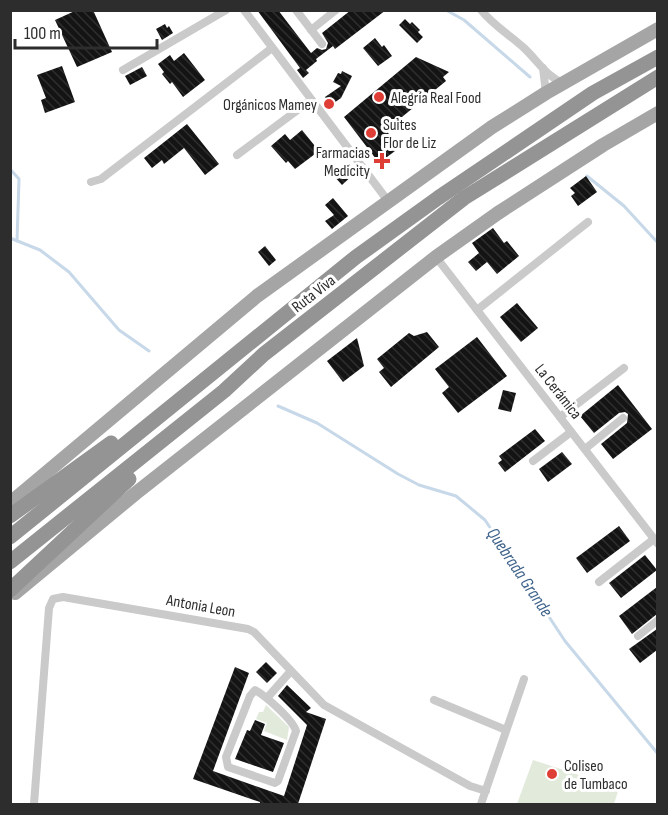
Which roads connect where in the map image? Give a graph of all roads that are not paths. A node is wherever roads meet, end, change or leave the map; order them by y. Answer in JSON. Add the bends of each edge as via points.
{"nodes":[{"id":1,"x":226,"y":10,"type":"edge"},
{"id":2,"x":244,"y":10,"type":"edge"},
{"id":3,"x":296,"y":10,"type":"edge"},
{"id":4,"x":336,"y":10,"type":"edge"},
{"id":5,"x":481,"y":10,"type":"edge"},
{"id":6,"x":657,"y":29,"type":"edge"},
{"id":7,"x":311,"y":30,"type":"junction"},
{"id":8,"x":322,"y":44,"type":"dead end"},
{"id":9,"x":272,"y":48,"type":"junction"},
{"id":10,"x":657,"y":57,"type":"edge"},
{"id":11,"x":543,"y":68,"type":"junction"},
{"id":12,"x":123,"y":70,"type":"dead end"},
{"id":13,"x":657,"y":77,"type":"edge"},
{"id":14,"x":563,"y":82,"type":"junction"},
{"id":15,"x":546,"y":93,"type":"junction"},
{"id":16,"x":311,"y":100,"type":"junction"},
{"id":17,"x":657,"y":112,"type":"edge"},
{"id":18,"x":237,"y":155,"type":"dead end"},
{"id":19,"x":91,"y":182,"type":"dead end"},
{"id":20,"x":388,"y":201,"type":"junction"},
{"id":21,"x":588,"y":222,"type":"dead end"},
{"id":22,"x":436,"y":257,"type":"junction"},
{"id":23,"x":477,"y":310,"type":"junction"},
{"id":24,"x":624,"y":368,"type":"dead end"},
{"id":25,"x":203,"y":381,"type":"junction"},
{"id":26,"x":224,"y":391,"type":"junction"},
{"id":27,"x":560,"y":417,"type":"junction"},
{"id":28,"x":622,"y":418,"type":"dead end"},
{"id":29,"x":571,"y":432,"type":"junction"},
{"id":30,"x":585,"y":449,"type":"junction"},
{"id":31,"x":532,"y":461,"type":"dead end"},
{"id":32,"x":10,"y":503,"type":"edge"},
{"id":33,"x":10,"y":516,"type":"edge"},
{"id":34,"x":10,"y":537,"type":"edge"},
{"id":35,"x":656,"y":541,"type":"edge"},
{"id":36,"x":10,"y":562,"type":"edge"},
{"id":37,"x":599,"y":582,"type":"dead end"},
{"id":38,"x":10,"y":590,"type":"edge"},
{"id":39,"x":10,"y":596,"type":"edge"},
{"id":40,"x":657,"y":620,"type":"edge"},
{"id":41,"x":638,"y":636,"type":"dead end"},
{"id":42,"x":290,"y":672,"type":"junction"},
{"id":43,"x":524,"y":679,"type":"dead end"},
{"id":44,"x":267,"y":698,"type":"junction"},
{"id":45,"x":434,"y":700,"type":"dead end"},
{"id":46,"x":506,"y":730,"type":"junction"},
{"id":47,"x":486,"y":791,"type":"junction"},
{"id":48,"x":34,"y":804,"type":"edge"},
{"id":49,"x":481,"y":804,"type":"edge"}],
"edges":[{"from":1,"to":12,"type":"street"},
{"from":2,"to":9,"type":"street"},
{"from":3,"to":7,"type":"street"},
{"from":4,"to":7,"type":"street"},
{"from":5,"to":11,"type":"street"},
{"from":6,"to":14,"type":"main road","name":"Ruta Viva"},
{"from":7,"to":8,"type":"street"},
{"from":9,"to":16,"type":"street"},
{"from":9,"to":19,"type":"street","via":[[102,180]]},
{"from":10,"to":25,"type":"highway","name":"Ruta Viva","via":[[593,93],[438,198],[356,257]]},
{"from":11,"to":14,"type":"street"},
{"from":11,"to":15,"type":"street"},
{"from":13,"to":26,"type":"highway","name":"Ruta Viva","via":[[464,198],[264,354]]},
{"from":14,"to":15,"type":"main road","name":"Ruta Viva"},
{"from":15,"to":20,"type":"main road","name":"Ruta Viva"},
{"from":16,"to":18,"type":"street"},
{"from":16,"to":20,"type":"street"},
{"from":17,"to":22,"type":"main road"},
{"from":20,"to":32,"type":"main road","name":"Ruta Viva","via":[[257,296]]},
{"from":21,"to":23,"type":"street"},
{"from":22,"to":23,"type":"street","name":"La Cerámica"},
{"from":22,"to":39,"type":"main road"},
{"from":23,"to":27,"type":"street","name":"La Cerámica"},
{"from":24,"to":27,"type":"street"},
{"from":25,"to":33,"type":"highway","via":[[151,411]]},
{"from":25,"to":34,"type":"highway","name":"Ruta Viva"},
{"from":26,"to":36,"type":"highway","name":"Ruta Viva"},
{"from":26,"to":38,"type":"highway"},
{"from":27,"to":29,"type":"street","name":"La Cerámica"},
{"from":28,"to":30,"type":"street"},
{"from":29,"to":30,"type":"street","name":"La Cerámica"},
{"from":29,"to":31,"type":"street"},
{"from":30,"to":35,"type":"street","name":"La Cerámica"},
{"from":35,"to":37,"type":"street"},
{"from":40,"to":41,"type":"street"},
{"from":42,"to":44,"type":"street"},
{"from":42,"to":47,"type":"street","name":"Antonia Leon","via":[[324,705],[470,786]]},
{"from":42,"to":48,"type":"street","name":"Antonia Leon","via":[[254,632],[243,627],[63,597],[53,599],[49,608]]},
{"from":43,"to":46,"type":"street"},
{"from":44,"to":44,"type":"street","via":[[296,731],[275,783],[228,767],[226,762],[250,696],[255,690]]},
{"from":45,"to":46,"type":"street"},
{"from":46,"to":47,"type":"street"},
{"from":47,"to":49,"type":"street"}]}
